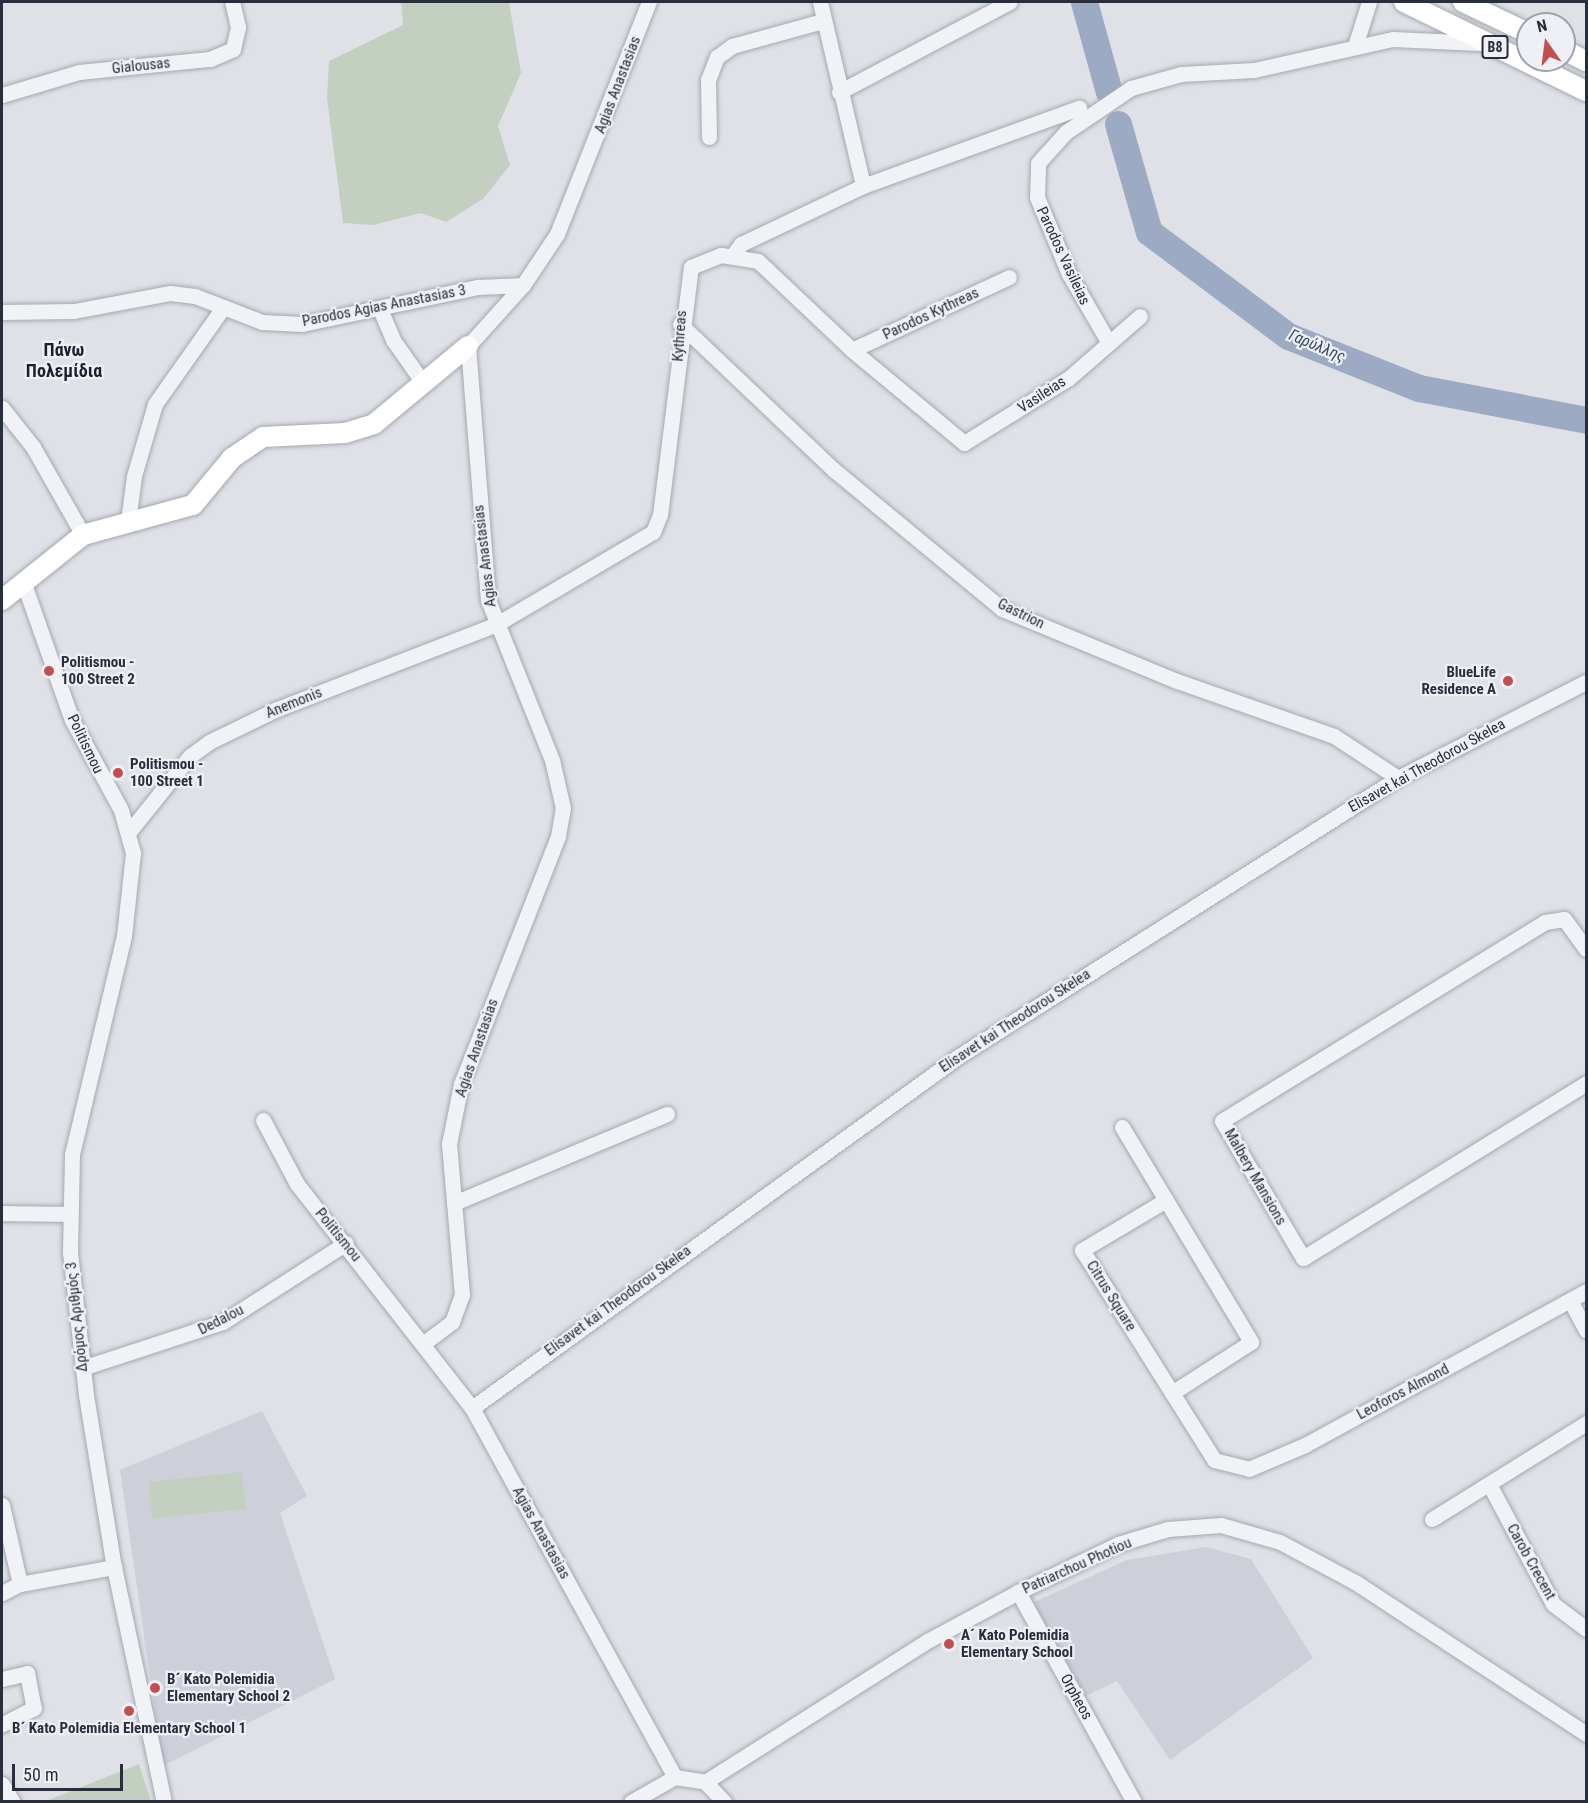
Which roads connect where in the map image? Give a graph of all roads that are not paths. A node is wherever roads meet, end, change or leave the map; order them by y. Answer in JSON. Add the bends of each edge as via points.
{"nodes":[{"id":1,"x":232,"y":2,"type":"edge"},
{"id":2,"x":649,"y":2,"type":"edge"},
{"id":3,"x":820,"y":2,"type":"edge"},
{"id":4,"x":1010,"y":2,"type":"edge"},
{"id":5,"x":1369,"y":2,"type":"edge"},
{"id":6,"x":1404,"y":2,"type":"edge"},
{"id":7,"x":1463,"y":2,"type":"edge"},
{"id":8,"x":823,"y":21,"type":"junction"},
{"id":9,"x":1516,"y":27,"type":"edge"},
{"id":10,"x":1356,"y":43,"type":"junction"},
{"id":11,"x":1494,"y":46,"type":"junction"},
{"id":12,"x":1587,"y":91,"type":"edge"},
{"id":13,"x":839,"y":92,"type":"junction"},
{"id":14,"x":2,"y":95,"type":"edge"},
{"id":15,"x":1079,"y":108,"type":"dead end"},
{"id":16,"x":709,"y":137,"type":"dead end"},
{"id":17,"x":863,"y":186,"type":"junction"},
{"id":18,"x":733,"y":255,"type":"junction"},
{"id":19,"x":1009,"y":277,"type":"dead end"},
{"id":20,"x":522,"y":285,"type":"junction"},
{"id":21,"x":222,"y":309,"type":"junction"},
{"id":22,"x":380,"y":309,"type":"junction"},
{"id":23,"x":2,"y":312,"type":"edge"},
{"id":24,"x":1140,"y":316,"type":"dead end"},
{"id":25,"x":680,"y":324,"type":"junction"},
{"id":26,"x":1109,"y":343,"type":"junction"},
{"id":27,"x":468,"y":346,"type":"junction"},
{"id":28,"x":852,"y":350,"type":"junction"},
{"id":29,"x":423,"y":384,"type":"junction"},
{"id":30,"x":2,"y":408,"type":"edge"},
{"id":31,"x":128,"y":521,"type":"junction"},
{"id":32,"x":84,"y":535,"type":"junction"},
{"id":33,"x":24,"y":584,"type":"junction"},
{"id":34,"x":2,"y":600,"type":"edge"},
{"id":35,"x":495,"y":625,"type":"junction"},
{"id":36,"x":1587,"y":682,"type":"edge"},
{"id":37,"x":1398,"y":778,"type":"junction"},
{"id":38,"x":128,"y":833,"type":"junction"},
{"id":39,"x":1587,"y":949,"type":"edge"},
{"id":40,"x":1587,"y":1083,"type":"edge"},
{"id":41,"x":667,"y":1114,"type":"dead end"},
{"id":42,"x":263,"y":1120,"type":"dead end"},
{"id":43,"x":1122,"y":1127,"type":"dead end"},
{"id":44,"x":1166,"y":1200,"type":"junction"},
{"id":45,"x":454,"y":1203,"type":"junction"},
{"id":46,"x":2,"y":1213,"type":"edge"},
{"id":47,"x":71,"y":1214,"type":"junction"},
{"id":48,"x":346,"y":1244,"type":"junction"},
{"id":49,"x":1587,"y":1291,"type":"edge"},
{"id":50,"x":1571,"y":1302,"type":"junction"},
{"id":51,"x":1587,"y":1330,"type":"edge"},
{"id":52,"x":424,"y":1343,"type":"junction"},
{"id":53,"x":82,"y":1368,"type":"junction"},
{"id":54,"x":1172,"y":1393,"type":"junction"},
{"id":55,"x":472,"y":1408,"type":"junction"},
{"id":56,"x":1587,"y":1423,"type":"edge"},
{"id":57,"x":1214,"y":1460,"type":"joint"},
{"id":58,"x":1489,"y":1484,"type":"junction"},
{"id":59,"x":2,"y":1505,"type":"edge"},
{"id":60,"x":1432,"y":1519,"type":"dead end"},
{"id":61,"x":114,"y":1567,"type":"junction"},
{"id":62,"x":20,"y":1584,"type":"junction"},
{"id":63,"x":1018,"y":1592,"type":"junction"},
{"id":64,"x":2,"y":1593,"type":"edge"},
{"id":65,"x":1587,"y":1629,"type":"edge"},
{"id":66,"x":2,"y":1679,"type":"edge"},
{"id":67,"x":2,"y":1724,"type":"edge"},
{"id":68,"x":1587,"y":1734,"type":"edge"},
{"id":69,"x":675,"y":1777,"type":"junction"},
{"id":70,"x":705,"y":1782,"type":"junction"},
{"id":71,"x":2,"y":1784,"type":"edge"},
{"id":72,"x":13,"y":1802,"type":"edge"},
{"id":73,"x":164,"y":1802,"type":"edge"},
{"id":74,"x":631,"y":1802,"type":"edge"},
{"id":75,"x":724,"y":1802,"type":"edge"},
{"id":76,"x":1134,"y":1802,"type":"edge"}],
"edges":[{"from":1,"to":14,"type":"street","name":"Gialousas","via":[[238,27],[233,49],[210,59],[79,72]]},
{"from":2,"to":20,"type":"street","name":"Agias Anastasias","via":[[572,202]]},
{"from":3,"to":8,"type":"street"},
{"from":4,"to":13,"type":"street"},
{"from":5,"to":10,"type":"street"},
{"from":6,"to":11,"type":"main road","number":"B8"},
{"from":7,"to":9,"type":"main road","number":"B8"},
{"from":8,"to":13,"type":"street"},
{"from":8,"to":16,"type":"street","via":[[732,46],[717,57],[708,80]]},
{"from":10,"to":11,"type":"street","via":[[1424,38]]},
{"from":10,"to":26,"type":"street","name":"Parodos Vasileias","via":[[1283,65],[1181,74],[1140,84],[1066,132],[1038,163],[1041,210]]},
{"from":11,"to":12,"type":"main road","number":"B8"},
{"from":13,"to":17,"type":"street"},
{"from":15,"to":17,"type":"street"},
{"from":17,"to":18,"type":"street","via":[[741,244]]},
{"from":18,"to":25,"type":"street","name":"Kythreas","via":[[691,267]]},
{"from":18,"to":28,"type":"street","via":[[758,261]]},
{"from":19,"to":28,"type":"street","name":"Parodos Kythreas"},
{"from":20,"to":22,"type":"street","name":"Parodos Agias Anastasias 3","via":[[478,287]]},
{"from":20,"to":27,"type":"street","name":"Agias Anastasias"},
{"from":21,"to":22,"type":"street","name":"Parodos Agias Anastasias 3","via":[[262,322],[302,324]]},
{"from":21,"to":23,"type":"street","name":"Parodos Agias Anastasias 3","via":[[195,296],[170,293],[74,311]]},
{"from":21,"to":31,"type":"street","via":[[155,404],[134,476]]},
{"from":22,"to":29,"type":"street","via":[[393,340]]},
{"from":24,"to":26,"type":"street","name":"Vasileias"},
{"from":25,"to":35,"type":"street","name":"Kythreas","via":[[669,458],[653,532]]},
{"from":25,"to":37,"type":"street","name":"Gastrion","via":[[834,470],[1002,609],[1177,681],[1334,736]]},
{"from":26,"to":28,"type":"street","name":"Vasileias","via":[[1070,378],[964,443]]},
{"from":27,"to":29,"type":"main road","name":"Agias Anastasias"},
{"from":27,"to":35,"type":"street","name":"Agias Anastasias","via":[[485,582]]},
{"from":29,"to":31,"type":"main road","name":"Agias Anastasias","via":[[361,430],[263,437],[232,458],[193,505],[156,519]]},
{"from":30,"to":32,"type":"street","via":[[33,447]]},
{"from":31,"to":32,"type":"main road","name":"Agias Anastasias"},
{"from":32,"to":33,"type":"main road"},
{"from":33,"to":34,"type":"main road"},
{"from":33,"to":38,"type":"street","name":"Politismou","via":[[72,720],[121,810]]},
{"from":35,"to":38,"type":"street","name":"Anemonis","via":[[277,709],[209,742],[190,756]]},
{"from":35,"to":45,"type":"street","name":"Agias Anastasias","via":[[552,760],[563,808],[558,836],[461,1084],[449,1144]]},
{"from":36,"to":37,"type":"street","name":"Elisavet kai Theodorou Skelea"},
{"from":37,"to":55,"type":"street","name":"Elisavet kai Theodorou Skelea","via":[[959,1056]]},
{"from":38,"to":47,"type":"street","name":"Δρόμος Αριθμός 3","via":[[133,853],[129,902],[72,1155]]},
{"from":39,"to":40,"type":"street","name":"Malbery Mansions","via":[[1564,919],[1545,922],[1222,1121],[1303,1258]]},
{"from":41,"to":45,"type":"street","via":[[594,1149]]},
{"from":42,"to":48,"type":"street","name":"Politismou","via":[[297,1184]]},
{"from":43,"to":44,"type":"street"},
{"from":44,"to":54,"type":"street","via":[[1251,1342]]},
{"from":44,"to":54,"type":"street","name":"Citrus Square","via":[[1082,1250]]},
{"from":45,"to":52,"type":"street","name":"Agias Anastasias","via":[[459,1309]]},
{"from":46,"to":47,"type":"street"},
{"from":47,"to":53,"type":"street","name":"Δρόμος Αριθμός 3"},
{"from":48,"to":52,"type":"street","name":"Politismou"},
{"from":48,"to":53,"type":"street","name":"Dedalou","via":[[223,1322]]},
{"from":49,"to":50,"type":"street","name":"Leoforos Almond"},
{"from":50,"to":51,"type":"street"},
{"from":50,"to":57,"type":"street","name":"Leoforos Almond","via":[[1305,1445],[1249,1469]]},
{"from":52,"to":55,"type":"street","name":"Agias Anastasias"},
{"from":53,"to":61,"type":"street","name":"Δρόμος Αριθμός 3"},
{"from":54,"to":57,"type":"street","name":"Citrus Square"},
{"from":55,"to":69,"type":"street","name":"Agias Anastasias"},
{"from":56,"to":58,"type":"street"},
{"from":58,"to":60,"type":"street"},
{"from":58,"to":65,"type":"street","name":"Carob Crecent","via":[[1553,1604]]},
{"from":59,"to":62,"type":"street"},
{"from":61,"to":62,"type":"street"},
{"from":61,"to":73,"type":"street","name":"Δρόμος Αριθμός 3"},
{"from":62,"to":64,"type":"street"},
{"from":63,"to":68,"type":"street","name":"Patriarchou Photiou","via":[[1118,1544],[1168,1529],[1221,1526],[1280,1542],[1355,1582]]},
{"from":63,"to":70,"type":"street","name":"Patriarchou Photiou","via":[[882,1668]]},
{"from":63,"to":76,"type":"street","name":"Orpheos"},
{"from":66,"to":67,"type":"street","via":[[27,1673],[34,1708]]},
{"from":69,"to":70,"type":"street"},
{"from":69,"to":74,"type":"street"},
{"from":70,"to":75,"type":"street"},
{"from":71,"to":72,"type":"street"}]}
